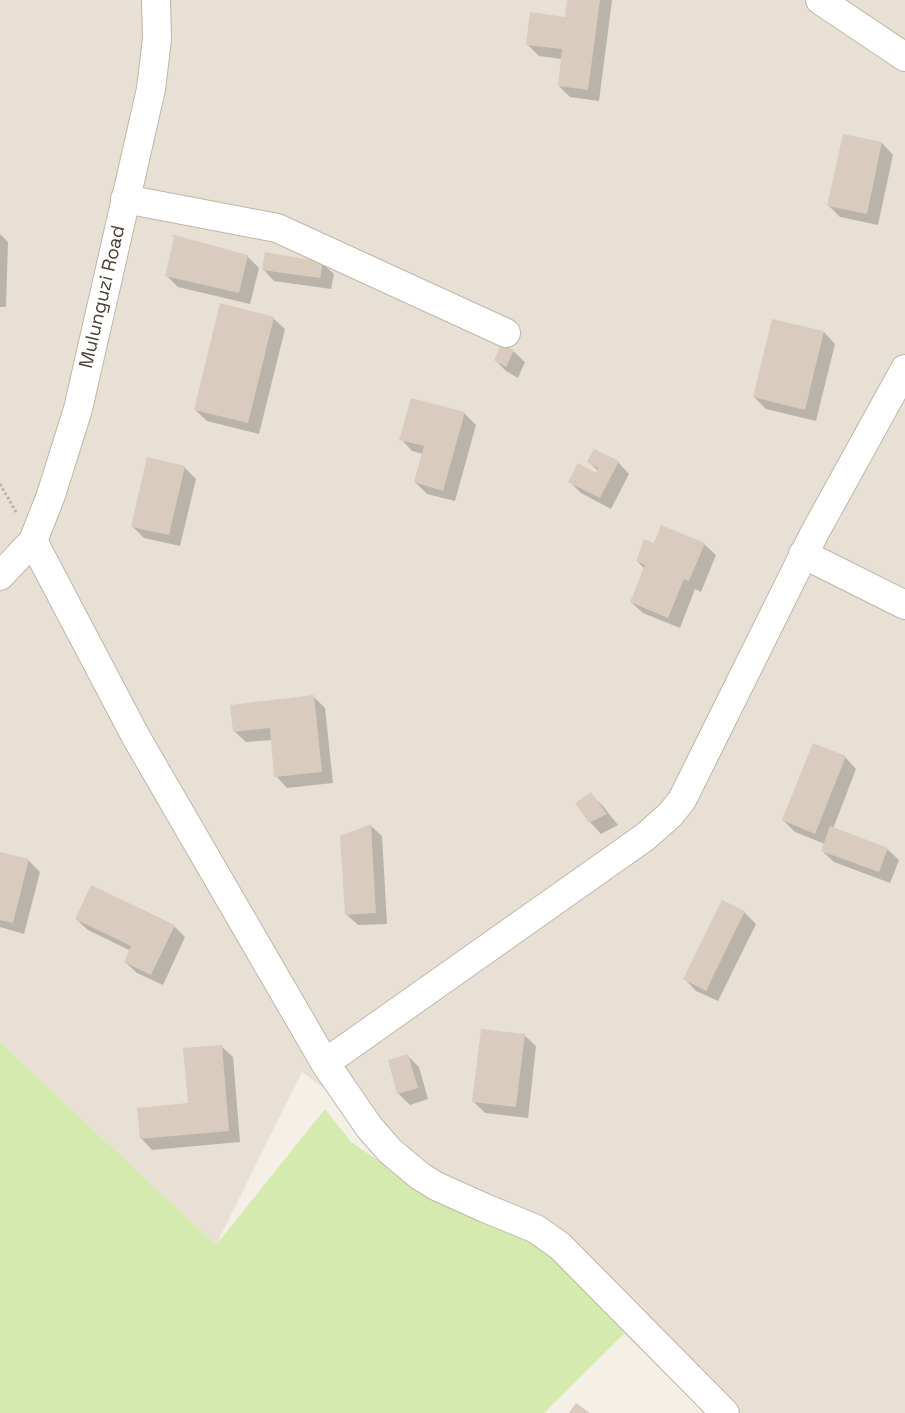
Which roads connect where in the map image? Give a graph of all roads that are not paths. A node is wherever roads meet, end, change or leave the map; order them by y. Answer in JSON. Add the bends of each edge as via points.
{"nodes":[{"id":1,"x":156,"y":0,"type":"edge"},
{"id":2,"x":820,"y":0,"type":"edge"},
{"id":3,"x":905,"y":57,"type":"edge"},
{"id":4,"x":125,"y":198,"type":"junction"},
{"id":5,"x":506,"y":333,"type":"dead end"},
{"id":6,"x":905,"y":369,"type":"edge"},
{"id":7,"x":33,"y":540,"type":"junction"},
{"id":8,"x":804,"y":554,"type":"junction"},
{"id":9,"x":0,"y":576,"type":"edge"},
{"id":10,"x":905,"y":605,"type":"edge"},
{"id":11,"x":325,"y":1063,"type":"junction"},
{"id":12,"x":725,"y":1413,"type":"edge"}],
"edges":[{"from":1,"to":4,"type":"street","name":"Mulunguzi Road","via":[[157,39],[151,89]]},
{"from":2,"to":3,"type":"street"},
{"from":4,"to":5,"type":"street","via":[[277,228]]},
{"from":4,"to":7,"type":"street","name":"Mulunguzi Road","via":[[78,409]]},
{"from":6,"to":8,"type":"street"},
{"from":7,"to":9,"type":"street","name":"Mulunguzi Road"},
{"from":7,"to":11,"type":"street","via":[[136,737]]},
{"from":8,"to":10,"type":"street"},
{"from":8,"to":11,"type":"street","via":[[682,800],[670,815],[645,837]]},
{"from":11,"to":12,"type":"street","via":[[369,1127],[406,1166],[436,1186],[536,1229],[560,1246]]}]}
